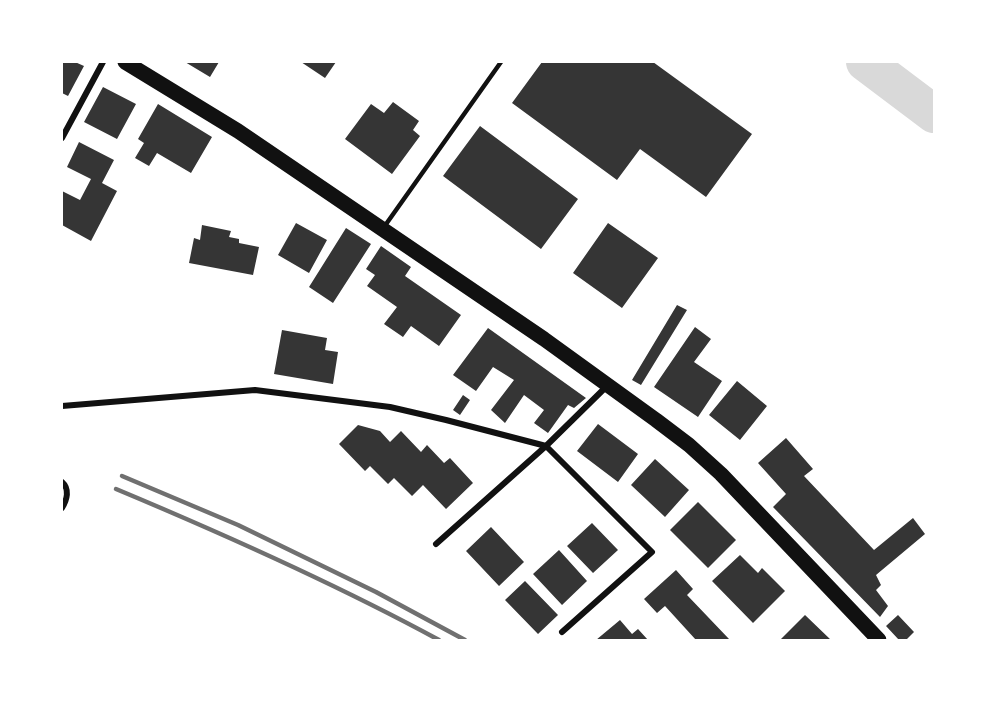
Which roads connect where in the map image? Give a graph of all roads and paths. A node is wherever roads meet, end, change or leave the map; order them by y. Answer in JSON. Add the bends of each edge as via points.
{"nodes":[{"id":1,"x":103,"y":62,"type":"edge"},
{"id":2,"x":125,"y":62,"type":"edge"},
{"id":3,"x":501,"y":62,"type":"edge"},
{"id":4,"x":62,"y":138,"type":"edge"},
{"id":5,"x":382,"y":229,"type":"junction"},
{"id":6,"x":609,"y":385,"type":"junction"},
{"id":7,"x":62,"y":406,"type":"edge"},
{"id":8,"x":546,"y":446,"type":"junction"},
{"id":9,"x":62,"y":482,"type":"edge"},
{"id":10,"x":62,"y":508,"type":"edge"},
{"id":11,"x":436,"y":544,"type":"dead end"},
{"id":12,"x":562,"y":632,"type":"dead end"},
{"id":13,"x":879,"y":640,"type":"edge"}],
"edges":[{"from":1,"to":4,"type":"street"},
{"from":2,"to":5,"type":"main road","via":[[238,130]]},
{"from":3,"to":5,"type":"lane"},
{"from":5,"to":6,"type":"main road"},
{"from":6,"to":8,"type":"street"},
{"from":6,"to":13,"type":"main road","via":[[721,474]]},
{"from":7,"to":8,"type":"street","via":[[255,390],[390,406]]},
{"from":8,"to":11,"type":"street"},
{"from":8,"to":12,"type":"street","via":[[652,552]]},
{"from":9,"to":10,"type":"street","via":[[67,496]]}]}
